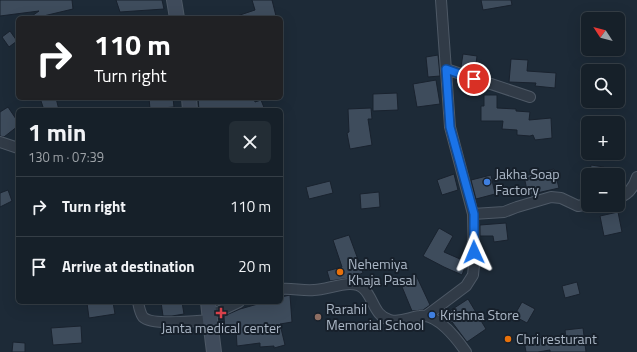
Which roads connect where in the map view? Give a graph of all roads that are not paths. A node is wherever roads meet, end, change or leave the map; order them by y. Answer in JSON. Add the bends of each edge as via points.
{"nodes":[{"id":1,"x":174,"y":0,"type":"edge"},
{"id":2,"x":441,"y":0,"type":"edge"},
{"id":3,"x":177,"y":16,"type":"edge"},
{"id":4,"x":446,"y":69,"type":"junction"},
{"id":5,"x":530,"y":97,"type":"dead end"},
{"id":6,"x":0,"y":142,"type":"edge"},
{"id":7,"x":16,"y":147,"type":"edge"},
{"id":8,"x":637,"y":177,"type":"edge"},
{"id":9,"x":625,"y":195,"type":"edge"},
{"id":10,"x":581,"y":205,"type":"edge"},
{"id":11,"x":474,"y":214,"type":"junction"},
{"id":12,"x":283,"y":289,"type":"edge"},
{"id":13,"x":138,"y":304,"type":"edge"},
{"id":14,"x":235,"y":304,"type":"edge"},
{"id":15,"x":209,"y":312,"type":"edge"},
{"id":16,"x":426,"y":316,"type":"junction"},
{"id":17,"x":214,"y":352,"type":"edge"},
{"id":18,"x":466,"y":352,"type":"edge"}],
"edges":[{"from":1,"to":3,"type":"street"},
{"from":2,"to":4,"type":"street"},
{"from":4,"to":5,"type":"street"},
{"from":4,"to":11,"type":"street","via":[[450,127]]},
{"from":6,"to":7,"type":"street"},
{"from":8,"to":9,"type":"street"},
{"from":10,"to":11,"type":"street","via":[[551,196],[504,212]]},
{"from":11,"to":16,"type":"street","via":[[473,275],[466,286]]},
{"from":12,"to":16,"type":"street","via":[[314,290],[357,284],[364,288],[378,314],[389,320],[399,322]]},
{"from":13,"to":15,"type":"street","via":[[143,317],[157,322],[194,321]]},
{"from":14,"to":15,"type":"street","via":[[218,312]]},
{"from":15,"to":17,"type":"street"},
{"from":16,"to":18,"type":"street","via":[[446,327]]}]}
